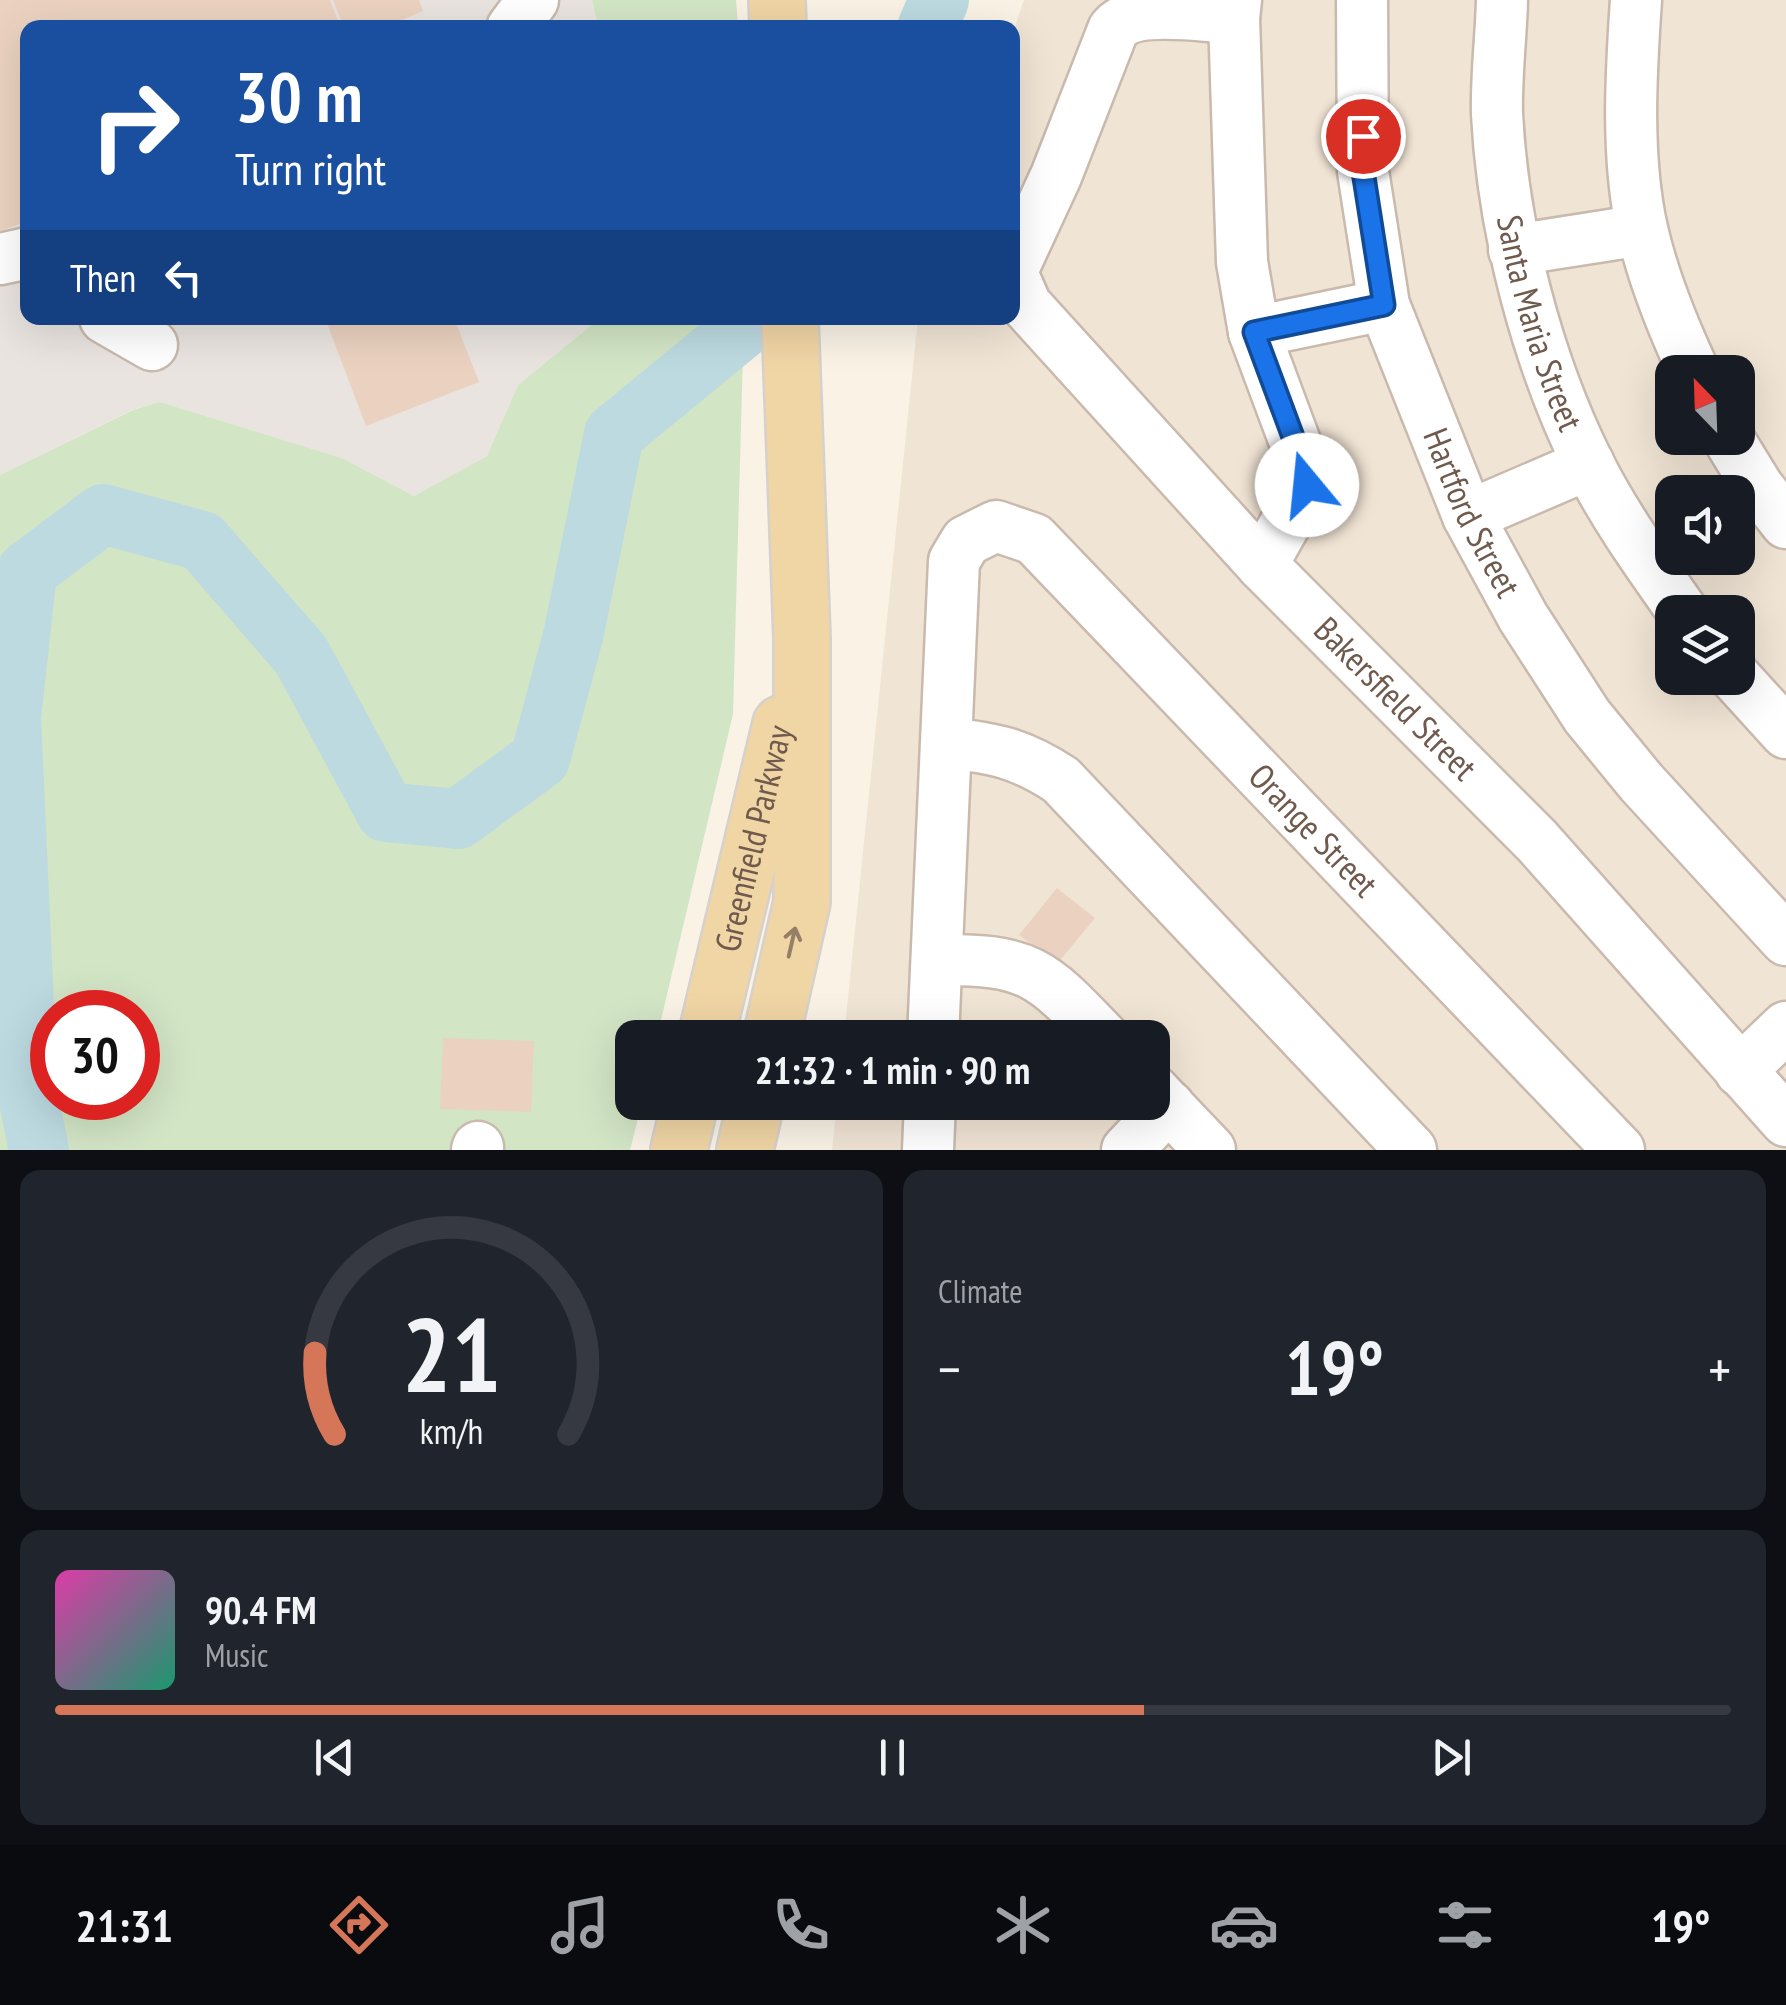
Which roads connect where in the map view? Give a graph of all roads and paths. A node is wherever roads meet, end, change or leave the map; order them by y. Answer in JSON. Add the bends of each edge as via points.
{"nodes":[{"id":1,"x":1362,"y":0,"type":"edge"},
{"id":2,"x":1502,"y":0,"type":"edge"},
{"id":3,"x":1636,"y":0,"type":"edge"},
{"id":4,"x":1235,"y":9,"type":"edge"},
{"id":5,"x":1642,"y":230,"type":"junction"},
{"id":6,"x":1514,"y":250,"type":"junction"},
{"id":7,"x":1020,"y":255,"type":"edge"},
{"id":8,"x":1020,"y":291,"type":"edge"},
{"id":9,"x":1384,"y":305,"type":"junction"},
{"id":10,"x":117,"y":325,"type":"edge"},
{"id":11,"x":1254,"y":332,"type":"junction"},
{"id":12,"x":791,"y":343,"type":"edge"},
{"id":13,"x":152,"y":345,"type":"dead end"},
{"id":14,"x":1686,"y":355,"type":"edge"},
{"id":15,"x":1738,"y":455,"type":"edge"},
{"id":16,"x":1589,"y":464,"type":"junction"},
{"id":17,"x":1468,"y":516,"type":"junction"},
{"id":18,"x":1786,"y":523,"type":"edge"},
{"id":19,"x":1262,"y":565,"type":"junction"},
{"id":20,"x":1671,"y":595,"type":"edge"},
{"id":21,"x":802,"y":638,"type":"junction"},
{"id":22,"x":1751,"y":695,"type":"edge"},
{"id":23,"x":1786,"y":733,"type":"edge"},
{"id":24,"x":946,"y":742,"type":"junction"},
{"id":25,"x":1786,"y":940,"type":"edge"},
{"id":26,"x":936,"y":960,"type":"junction"},
{"id":27,"x":710,"y":1020,"type":"edge"},
{"id":28,"x":774,"y":1020,"type":"edge"},
{"id":29,"x":934,"y":1020,"type":"edge"},
{"id":30,"x":1086,"y":1020,"type":"edge"},
{"id":31,"x":1786,"y":1027,"type":"edge"},
{"id":32,"x":1740,"y":1071,"type":"junction"},
{"id":33,"x":1170,"y":1107,"type":"edge"},
{"id":34,"x":686,"y":1120,"type":"edge"},
{"id":35,"x":752,"y":1120,"type":"edge"},
{"id":36,"x":929,"y":1120,"type":"edge"},
{"id":37,"x":1146,"y":1120,"type":"edge"},
{"id":38,"x":1786,"y":1121,"type":"edge"},
{"id":39,"x":678,"y":1150,"type":"edge"},
{"id":40,"x":745,"y":1150,"type":"edge"},
{"id":41,"x":928,"y":1150,"type":"edge"},
{"id":42,"x":1127,"y":1150,"type":"edge"},
{"id":43,"x":1210,"y":1150,"type":"edge"},
{"id":44,"x":1411,"y":1150,"type":"edge"},
{"id":45,"x":1618,"y":1150,"type":"edge"}],
"edges":[{"from":1,"to":9,"type":"street","name":"Hartford Street","via":[[1363,171]]},
{"from":2,"to":6,"type":"street","name":"Santa Maria Street","via":[[1498,114]]},
{"from":3,"to":5,"type":"street","via":[[1633,167]]},
{"from":4,"to":7,"type":"street","name":"Bakersfield Street","via":[[1138,13],[1120,20]]},
{"from":4,"to":11,"type":"street","via":[[1242,262]]},
{"from":5,"to":6,"type":"street"},
{"from":5,"to":14,"type":"street"},
{"from":6,"to":16,"type":"street","name":"Santa Maria Street","via":[[1548,363]]},
{"from":8,"to":19,"type":"street","name":"Bakersfield Street"},
{"from":9,"to":11,"type":"street"},
{"from":9,"to":17,"type":"street","name":"Hartford Street"},
{"from":10,"to":13,"type":"street"},
{"from":11,"to":19,"type":"street","via":[[1307,485]]},
{"from":12,"to":21,"type":"main road","name":"Greenfield Parkway"},
{"from":15,"to":18,"type":"street"},
{"from":16,"to":17,"type":"street"},
{"from":16,"to":20,"type":"street","name":"Santa Maria Street"},
{"from":17,"to":25,"type":"street","name":"Hartford Street","via":[[1587,716]]},
{"from":19,"to":32,"type":"street","name":"Bakersfield Street","via":[[1537,841]]},
{"from":21,"to":27,"type":"main road","name":"Greenfield Parkway"},
{"from":28,"to":21,"type":"main road","name":"Greenfield Parkway","one_way":true,"via":[[802,902]]},
{"from":22,"to":23,"type":"street"},
{"from":24,"to":26,"type":"street"},
{"from":24,"to":44,"type":"street","via":[[998,748],[1060,780]]},
{"from":24,"to":45,"type":"street","name":"Orange Street","via":[[954,561],[966,541],[996,526],[1034,539]]},
{"from":26,"to":29,"type":"street"},
{"from":26,"to":30,"type":"street","via":[[1022,967]]},
{"from":31,"to":32,"type":"street"},
{"from":32,"to":38,"type":"street","name":"Bakersfield Street"},
{"from":33,"to":43,"type":"street"},
{"from":34,"to":39,"type":"main road"},
{"from":35,"to":40,"type":"main road"},
{"from":36,"to":41,"type":"street"},
{"from":37,"to":42,"type":"street"}]}
